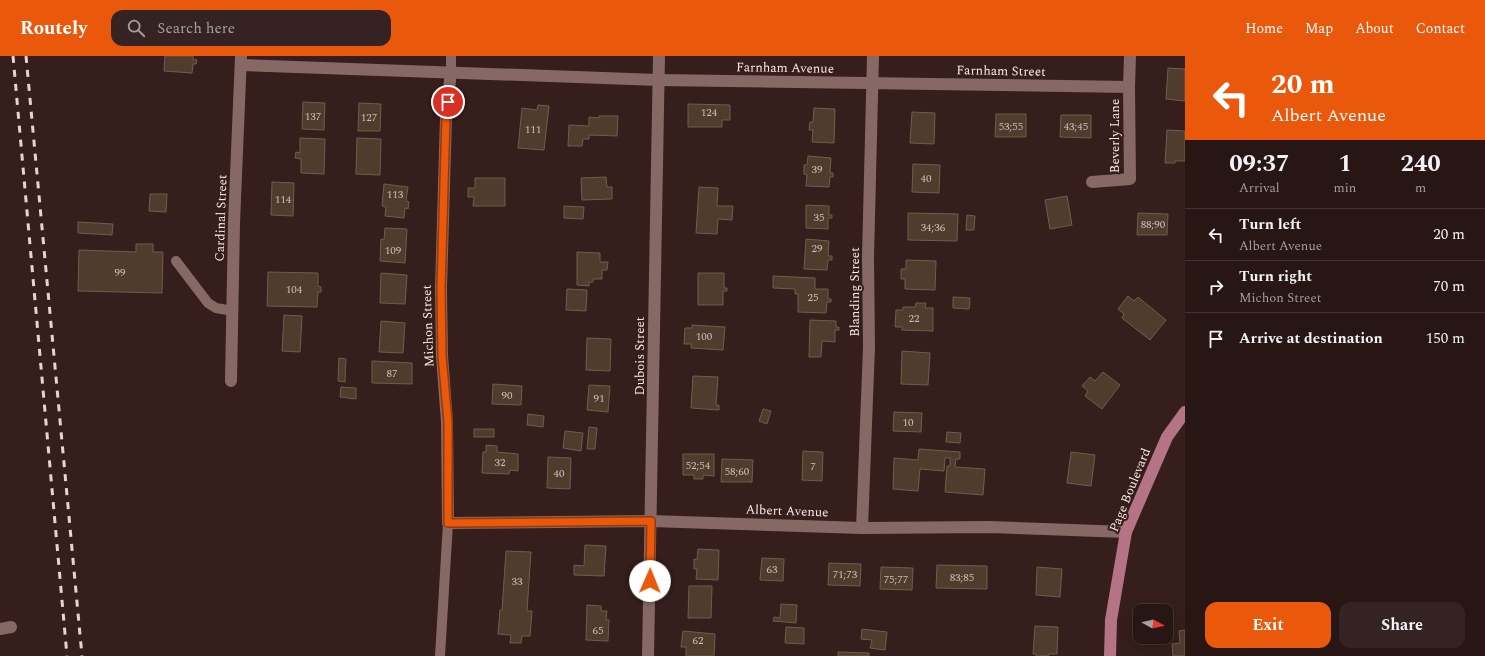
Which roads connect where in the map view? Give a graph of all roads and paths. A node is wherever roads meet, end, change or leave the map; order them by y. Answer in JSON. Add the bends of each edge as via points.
{"nodes":[{"id":1,"x":451,"y":56,"type":"edge"},
{"id":2,"x":659,"y":56,"type":"edge"},
{"id":3,"x":873,"y":56,"type":"edge"},
{"id":4,"x":1130,"y":56,"type":"edge"},
{"id":5,"x":241,"y":61,"type":"edge"},
{"id":6,"x":451,"y":72,"type":"junction"},
{"id":7,"x":658,"y":80,"type":"junction"},
{"id":8,"x":873,"y":84,"type":"junction"},
{"id":9,"x":1129,"y":87,"type":"junction"},
{"id":10,"x":1092,"y":182,"type":"dead end"},
{"id":11,"x":176,"y":261,"type":"dead end"},
{"id":12,"x":233,"y":311,"type":"junction"},
{"id":13,"x":232,"y":381,"type":"dead end"},
{"id":14,"x":1185,"y":412,"type":"edge"},
{"id":15,"x":651,"y":521,"type":"junction"},
{"id":16,"x":448,"y":523,"type":"junction"},
{"id":17,"x":862,"y":528,"type":"junction"},
{"id":18,"x":1126,"y":532,"type":"junction"},
{"id":19,"x":440,"y":656,"type":"edge"},
{"id":20,"x":648,"y":656,"type":"edge"},
{"id":21,"x":1110,"y":656,"type":"edge"}],
"edges":[{"from":1,"to":6,"type":"lane","name":"Michon Street"},
{"from":2,"to":7,"type":"street","name":"Dubois Street"},
{"from":3,"to":8,"type":"street","name":"Blanding Street"},
{"from":4,"to":9,"type":"street","name":"Beverly Lane"},
{"from":5,"to":6,"type":"street","name":"Farnham Avenue"},
{"from":5,"to":12,"type":"street","name":"Cardinal Street"},
{"from":6,"to":7,"type":"street","name":"Farnham Avenue"},
{"from":6,"to":16,"type":"street","name":"Michon Street","via":[[446,117],[441,288],[442,356],[448,422]]},
{"from":7,"to":8,"type":"street","name":"Farnham Avenue"},
{"from":7,"to":15,"type":"street","name":"Dubois Street"},
{"from":8,"to":9,"type":"street","name":"Farnham Street"},
{"from":8,"to":17,"type":"street","name":"Blanding Street"},
{"from":9,"to":10,"type":"street","name":"Beverly Lane","via":[[1130,178]]},
{"from":11,"to":12,"type":"lane","via":[[208,303],[216,308]]},
{"from":12,"to":13,"type":"street","name":"Cardinal Street"},
{"from":14,"to":18,"type":"main road","name":"Page Boulevard","via":[[1167,437]]},
{"from":15,"to":16,"type":"street","name":"Albert Avenue"},
{"from":15,"to":17,"type":"street","name":"Albert Avenue"},
{"from":15,"to":20,"type":"street","name":"Dubois Street"},
{"from":16,"to":19,"type":"lane"},
{"from":17,"to":18,"type":"street","name":"Albert Avenue","via":[[990,527]]},
{"from":18,"to":21,"type":"main road","name":"Page Boulevard","via":[[1111,620]]}]}
